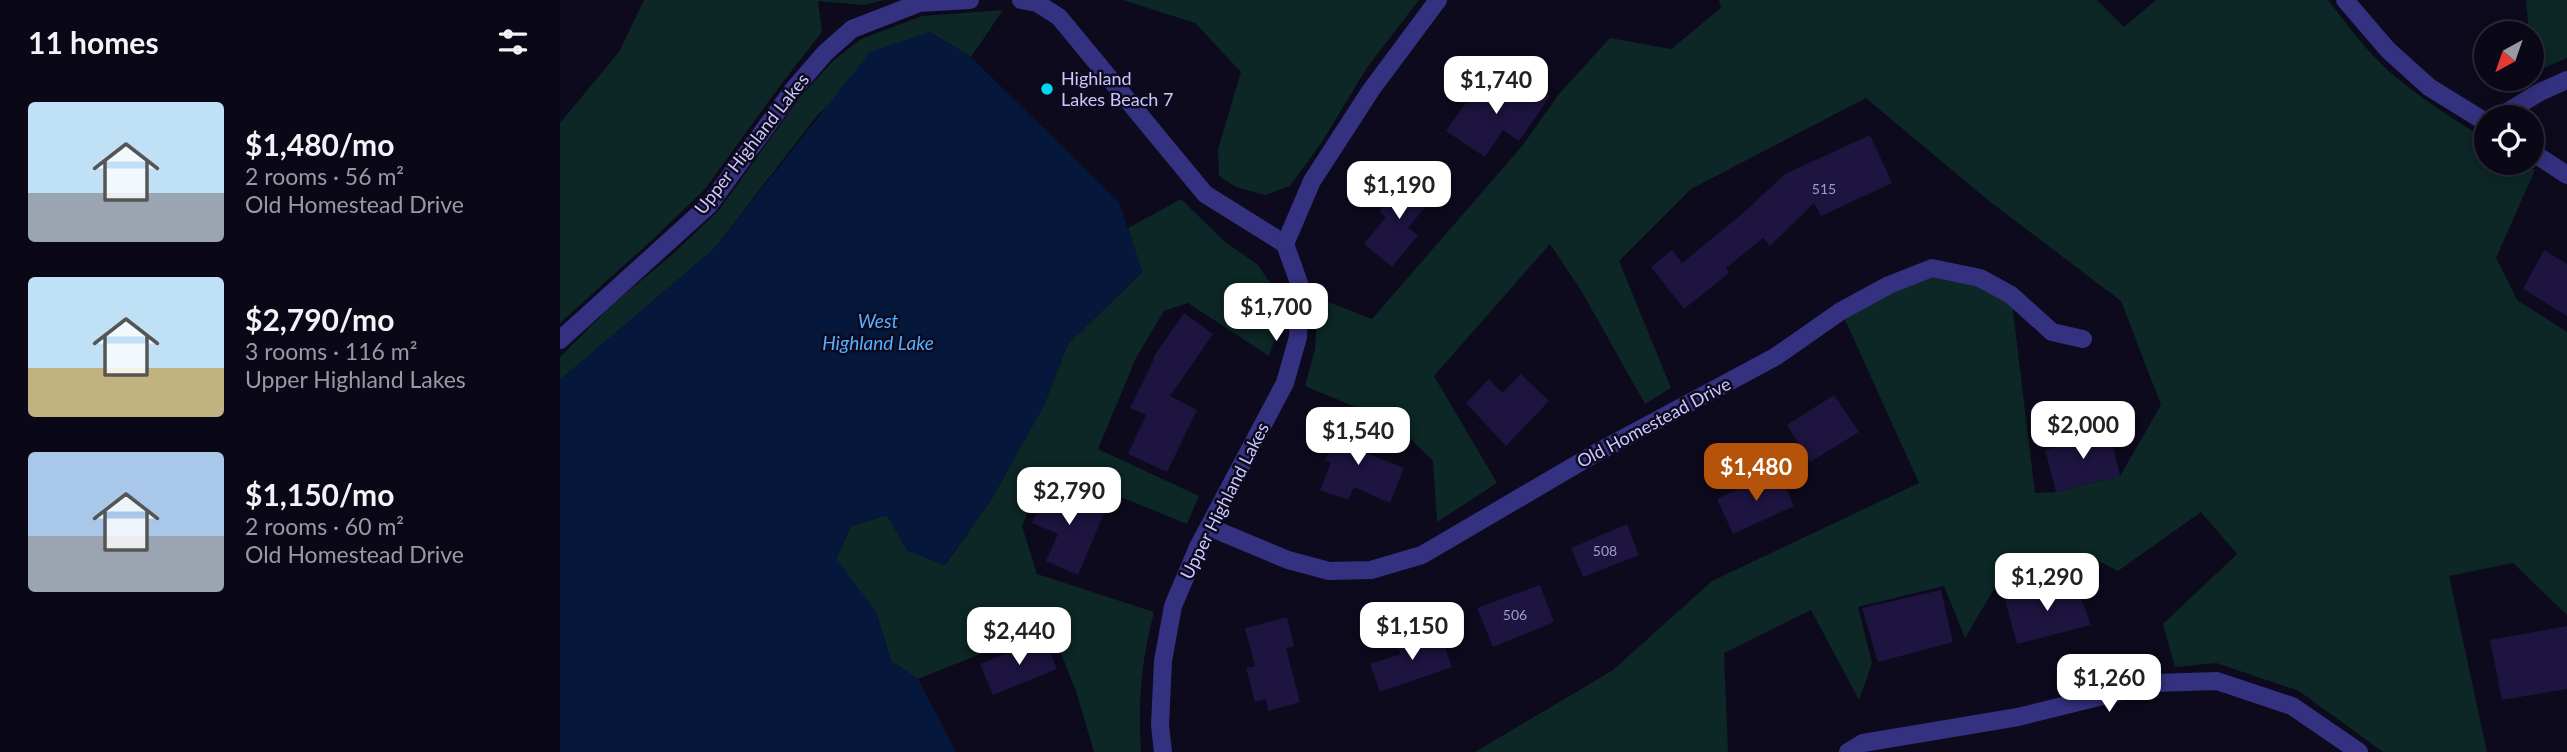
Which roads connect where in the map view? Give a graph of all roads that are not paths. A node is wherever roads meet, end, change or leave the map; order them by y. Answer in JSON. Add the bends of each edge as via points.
{"nodes":[{"id":1,"x":970,"y":0,"type":"edge"},
{"id":2,"x":1021,"y":0,"type":"edge"},
{"id":3,"x":1438,"y":0,"type":"edge"},
{"id":4,"x":2345,"y":0,"type":"edge"},
{"id":5,"x":2567,"y":80,"type":"edge"},
{"id":6,"x":2519,"y":105,"type":"edge"},
{"id":7,"x":2474,"y":115,"type":"edge"},
{"id":8,"x":2544,"y":160,"type":"edge"},
{"id":9,"x":2567,"y":175,"type":"edge"},
{"id":10,"x":1285,"y":244,"type":"junction"},
{"id":11,"x":2083,"y":339,"type":"dead end"},
{"id":12,"x":560,"y":340,"type":"edge"},
{"id":13,"x":1209,"y":527,"type":"junction"},
{"id":14,"x":1163,"y":752,"type":"edge"},
{"id":15,"x":1848,"y":752,"type":"edge"},
{"id":16,"x":2359,"y":752,"type":"edge"}],
"edges":[{"from":1,"to":12,"type":"street","name":"Upper Highland Lakes","via":[[919,3],[852,29],[793,90],[709,205]]},
{"from":2,"to":10,"type":"street","via":[[1037,3],[1059,17],[1205,194]]},
{"from":3,"to":10,"type":"street","via":[[1371,90],[1312,181]]},
{"from":4,"to":7,"type":"street","via":[[2388,50],[2429,87]]},
{"from":5,"to":6,"type":"street"},
{"from":8,"to":9,"type":"street"},
{"from":10,"to":13,"type":"street","name":"Upper Highland Lakes","via":[[1299,283],[1298,337],[1285,383]]},
{"from":11,"to":13,"type":"street","name":"Old Homestead Drive","via":[[2052,332],[2011,295],[1980,278],[1932,268],[1841,311],[1775,357],[1596,453],[1422,555],[1371,569],[1329,571],[1288,561]]},
{"from":13,"to":14,"type":"street","name":"Upper Highland Lakes","via":[[1173,606],[1163,661]]},
{"from":15,"to":16,"type":"street","via":[[1863,743],[2018,717],[2155,683],[2217,681],[2292,706]]}]}
